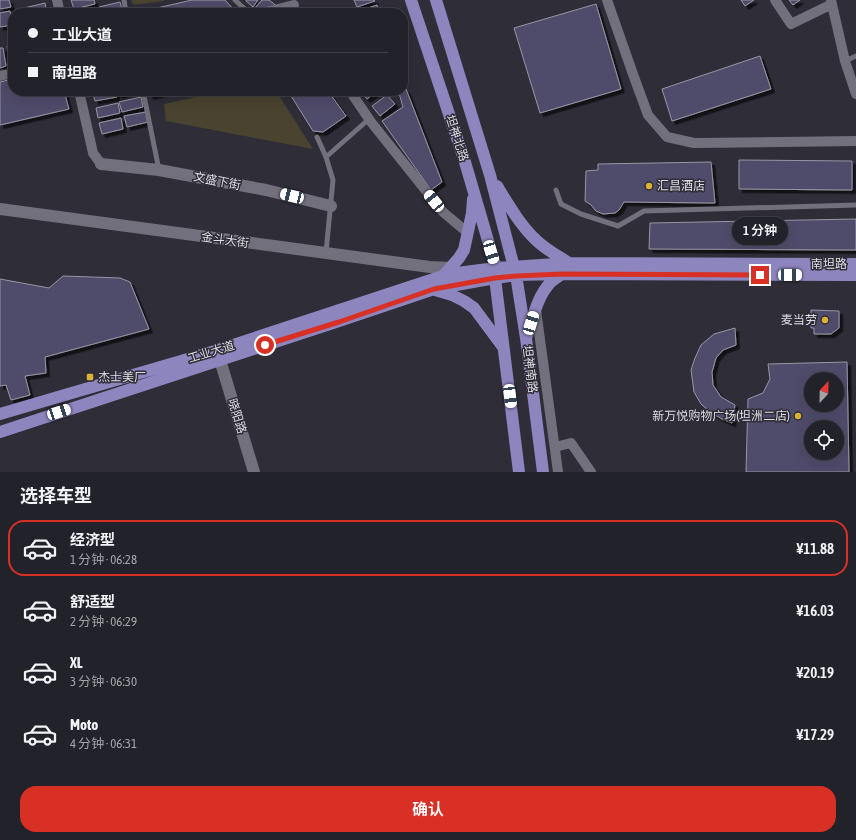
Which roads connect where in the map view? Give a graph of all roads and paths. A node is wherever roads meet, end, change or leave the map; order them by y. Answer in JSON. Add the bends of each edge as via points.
{"nodes":[{"id":1,"x":235,"y":0,"type":"edge"},
{"id":2,"x":411,"y":0,"type":"edge"},
{"id":3,"x":436,"y":0,"type":"edge"},
{"id":4,"x":607,"y":0,"type":"edge"},
{"id":5,"x":775,"y":0,"type":"edge"},
{"id":6,"x":832,"y":2,"type":"edge"},
{"id":7,"x":244,"y":8,"type":"edge"},
{"id":8,"x":856,"y":56,"type":"edge"},
{"id":9,"x":845,"y":61,"type":"junction"},
{"id":10,"x":854,"y":79,"type":"edge"},
{"id":11,"x":856,"y":94,"type":"edge"},
{"id":12,"x":80,"y":96,"type":"edge"},
{"id":13,"x":144,"y":96,"type":"edge"},
{"id":14,"x":353,"y":96,"type":"edge"},
{"id":15,"x":369,"y":119,"type":"junction"},
{"id":16,"x":317,"y":137,"type":"dead end"},
{"id":17,"x":856,"y":141,"type":"edge"},
{"id":18,"x":326,"y":157,"type":"junction"},
{"id":19,"x":102,"y":164,"type":"joint"},
{"id":20,"x":159,"y":170,"type":"junction"},
{"id":21,"x":490,"y":174,"type":"junction"},
{"id":22,"x":473,"y":189,"type":"junction"},
{"id":23,"x":556,"y":190,"type":"dead end"},
{"id":24,"x":856,"y":205,"type":"edge"},
{"id":25,"x":331,"y":206,"type":"junction"},
{"id":26,"x":0,"y":209,"type":"edge"},
{"id":27,"x":468,"y":233,"type":"junction"},
{"id":28,"x":326,"y":253,"type":"junction"},
{"id":29,"x":569,"y":263,"type":"junction"},
{"id":30,"x":856,"y":264,"type":"edge"},
{"id":31,"x":515,"y":271,"type":"junction"},
{"id":32,"x":447,"y":272,"type":"junction"},
{"id":33,"x":496,"y":273,"type":"junction"},
{"id":34,"x":562,"y":274,"type":"junction"},
{"id":35,"x":856,"y":275,"type":"edge"},
{"id":36,"x":434,"y":289,"type":"junction"},
{"id":37,"x":536,"y":308,"type":"junction"},
{"id":38,"x":526,"y":338,"type":"junction"},
{"id":39,"x":504,"y":350,"type":"junction"},
{"id":40,"x":220,"y":360,"type":"junction"},
{"id":41,"x":0,"y":414,"type":"edge"},
{"id":42,"x":0,"y":432,"type":"edge"},
{"id":43,"x":555,"y":447,"type":"junction"},
{"id":44,"x":254,"y":472,"type":"edge"},
{"id":45,"x":520,"y":472,"type":"edge"},
{"id":46,"x":543,"y":472,"type":"edge"},
{"id":47,"x":558,"y":472,"type":"edge"},
{"id":48,"x":590,"y":472,"type":"edge"}],
"edges":[{"from":1,"to":7,"type":"lane"},
{"from":2,"to":22,"type":"main road","name":"坦神北路"},
{"from":3,"to":21,"type":"main road","name":"坦神北路"},
{"from":4,"to":17,"type":"street","via":[[648,115],[667,137],[694,143]]},
{"from":5,"to":6,"type":"street","via":[[791,24]]},
{"from":6,"to":9,"type":"street"},
{"from":8,"to":9,"type":"lane"},
{"from":9,"to":10,"type":"street"},
{"from":10,"to":11,"type":"street"},
{"from":12,"to":19,"type":"street","via":[[93,153]]},
{"from":13,"to":20,"type":"lane"},
{"from":14,"to":15,"type":"street"},
{"from":15,"to":18,"type":"lane"},
{"from":15,"to":27,"type":"street","via":[[443,212]]},
{"from":16,"to":18,"type":"lane"},
{"from":18,"to":25,"type":"lane","via":[[333,180]]},
{"from":19,"to":20,"type":"street","name":"文盛下街"},
{"from":20,"to":25,"type":"street","name":"文盛下街","via":[[266,190]]},
{"from":21,"to":29,"type":"main road","via":[[524,227],[551,252]]},
{"from":21,"to":31,"type":"main road","name":"坦神北路"},
{"from":22,"to":27,"type":"main road"},
{"from":22,"to":33,"type":"main road","name":"坦神北路"},
{"from":23,"to":24,"type":"lane","via":[[561,204],[581,214],[618,226],[644,211]]},
{"from":25,"to":28,"type":"lane"},
{"from":26,"to":28,"type":"street","name":"金斗大街"},
{"from":27,"to":32,"type":"main road","via":[[464,250]]},
{"from":28,"to":32,"type":"street","name":"金斗大街","via":[[430,267]]},
{"from":29,"to":30,"type":"main road","name":"南坦路"},
{"from":29,"to":31,"type":"main road","name":"南坦路"},
{"from":31,"to":33,"type":"main road","name":"南坦路"},
{"from":31,"to":34,"type":"main road","name":"南坦路"},
{"from":31,"to":38,"type":"main road","name":"坦神南路"},
{"from":32,"to":33,"type":"main road","name":"工业大道"},
{"from":32,"to":41,"type":"main road","name":"工业大道","via":[[215,351]]},
{"from":33,"to":36,"type":"main road","name":"工业大道"},
{"from":33,"to":39,"type":"main road","name":"坦神南路"},
{"from":34,"to":35,"type":"main road","name":"南坦路"},
{"from":34,"to":37,"type":"main road","via":[[543,292]]},
{"from":36,"to":39,"type":"main road","via":[[452,295],[474,308]]},
{"from":36,"to":40,"type":"main road","name":"工业大道"},
{"from":37,"to":38,"type":"main road"},
{"from":37,"to":43,"type":"street"},
{"from":38,"to":46,"type":"main road","name":"坦神南路"},
{"from":39,"to":45,"type":"main road","name":"坦神南路"},
{"from":40,"to":42,"type":"main road","name":"工业大道"},
{"from":40,"to":44,"type":"street","name":"晓阳路"},
{"from":43,"to":47,"type":"street"},
{"from":43,"to":48,"type":"street","via":[[571,443]]}]}
